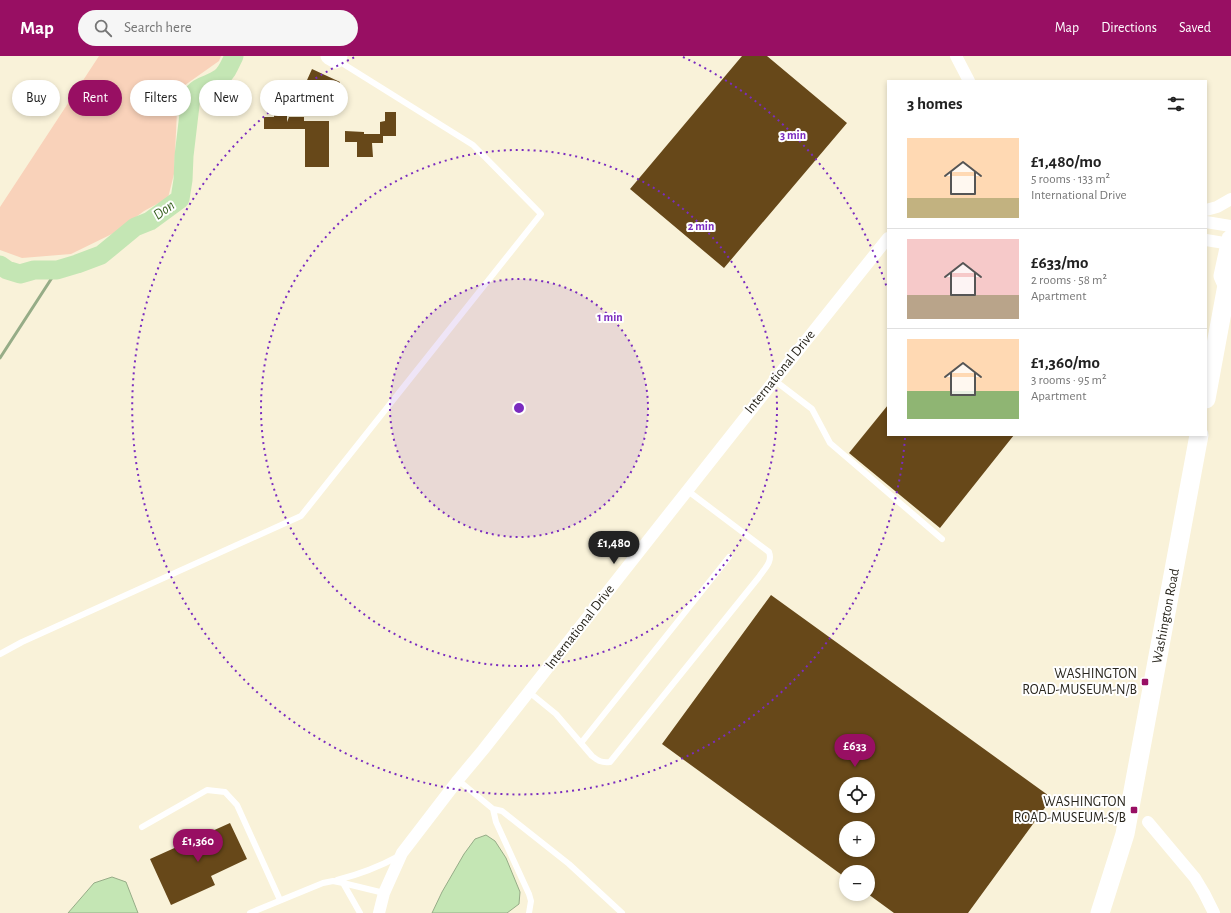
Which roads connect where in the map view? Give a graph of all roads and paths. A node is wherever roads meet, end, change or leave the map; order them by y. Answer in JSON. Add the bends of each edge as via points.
{"nodes":[{"id":1,"x":956,"y":56,"type":"edge"},
{"id":2,"x":335,"y":57,"type":"edge"},
{"id":3,"x":968,"y":80,"type":"edge"},
{"id":4,"x":1231,"y":199,"type":"edge"},
{"id":5,"x":1207,"y":210,"type":"edge"},
{"id":6,"x":1207,"y":223,"type":"edge"},
{"id":7,"x":1231,"y":238,"type":"edge"},
{"id":8,"x":887,"y":239,"type":"edge"},
{"id":9,"x":1207,"y":240,"type":"edge"},
{"id":10,"x":1229,"y":284,"type":"edge"},
{"id":11,"x":774,"y":380,"type":"junction"},
{"id":12,"x":1207,"y":394,"type":"edge"},
{"id":13,"x":1199,"y":436,"type":"edge"},
{"id":14,"x":688,"y":491,"type":"junction"},
{"id":15,"x":942,"y":539,"type":"dead end"},
{"id":16,"x":729,"y":557,"type":"dead end"},
{"id":17,"x":0,"y":654,"type":"edge"},
{"id":18,"x":529,"y":692,"type":"junction"},
{"id":19,"x":581,"y":743,"type":"junction"},
{"id":20,"x":458,"y":780,"type":"junction"},
{"id":21,"x":493,"y":809,"type":"junction"},
{"id":22,"x":1148,"y":822,"type":"dead end"},
{"id":23,"x":142,"y":827,"type":"dead end"},
{"id":24,"x":402,"y":854,"type":"junction"},
{"id":25,"x":334,"y":881,"type":"junction"},
{"id":26,"x":343,"y":883,"type":"junction"},
{"id":27,"x":384,"y":893,"type":"junction"},
{"id":28,"x":280,"y":900,"type":"junction"},
{"id":29,"x":250,"y":913,"type":"edge"},
{"id":30,"x":360,"y":913,"type":"edge"},
{"id":31,"x":379,"y":913,"type":"edge"},
{"id":32,"x":529,"y":913,"type":"edge"},
{"id":33,"x":622,"y":913,"type":"edge"},
{"id":34,"x":1100,"y":913,"type":"edge"},
{"id":35,"x":1214,"y":913,"type":"edge"}],
"edges":[{"from":1,"to":3,"type":"street"},
{"from":2,"to":17,"type":"lane","via":[[473,145],[541,214],[301,516]]},
{"from":4,"to":5,"type":"street"},
{"from":6,"to":7,"type":"street"},
{"from":7,"to":9,"type":"street"},
{"from":7,"to":10,"type":"main road","via":[[1222,276]]},
{"from":8,"to":11,"type":"street","name":"International Drive"},
{"from":10,"to":12,"type":"main road"},
{"from":11,"to":14,"type":"street","name":"International Drive"},
{"from":11,"to":15,"type":"lane","via":[[812,409],[830,444]]},
{"from":13,"to":34,"type":"main road","name":"Washington Road","via":[[1124,834]]},
{"from":14,"to":18,"type":"street","name":"International Drive"},
{"from":14,"to":19,"type":"lane","via":[[770,552],[770,561],[610,762],[597,761]]},
{"from":16,"to":19,"type":"lane"},
{"from":18,"to":19,"type":"lane","via":[[556,714]]},
{"from":18,"to":20,"type":"street","name":"International Drive"},
{"from":20,"to":21,"type":"lane"},
{"from":20,"to":24,"type":"street","name":"International Drive"},
{"from":21,"to":32,"type":"lane","via":[[496,822],[529,894]]},
{"from":21,"to":33,"type":"lane","via":[[502,811],[546,846]]},
{"from":22,"to":35,"type":"street","via":[[1195,878]]},
{"from":23,"to":28,"type":"lane","via":[[207,790],[225,792],[237,805]]},
{"from":24,"to":25,"type":"lane","via":[[365,873]]},
{"from":24,"to":27,"type":"street","name":"International Drive"},
{"from":25,"to":26,"type":"lane"},
{"from":25,"to":28,"type":"lane"},
{"from":26,"to":27,"type":"lane"},
{"from":26,"to":30,"type":"lane"},
{"from":27,"to":31,"type":"street","name":"International Drive"},
{"from":28,"to":29,"type":"lane"}]}
